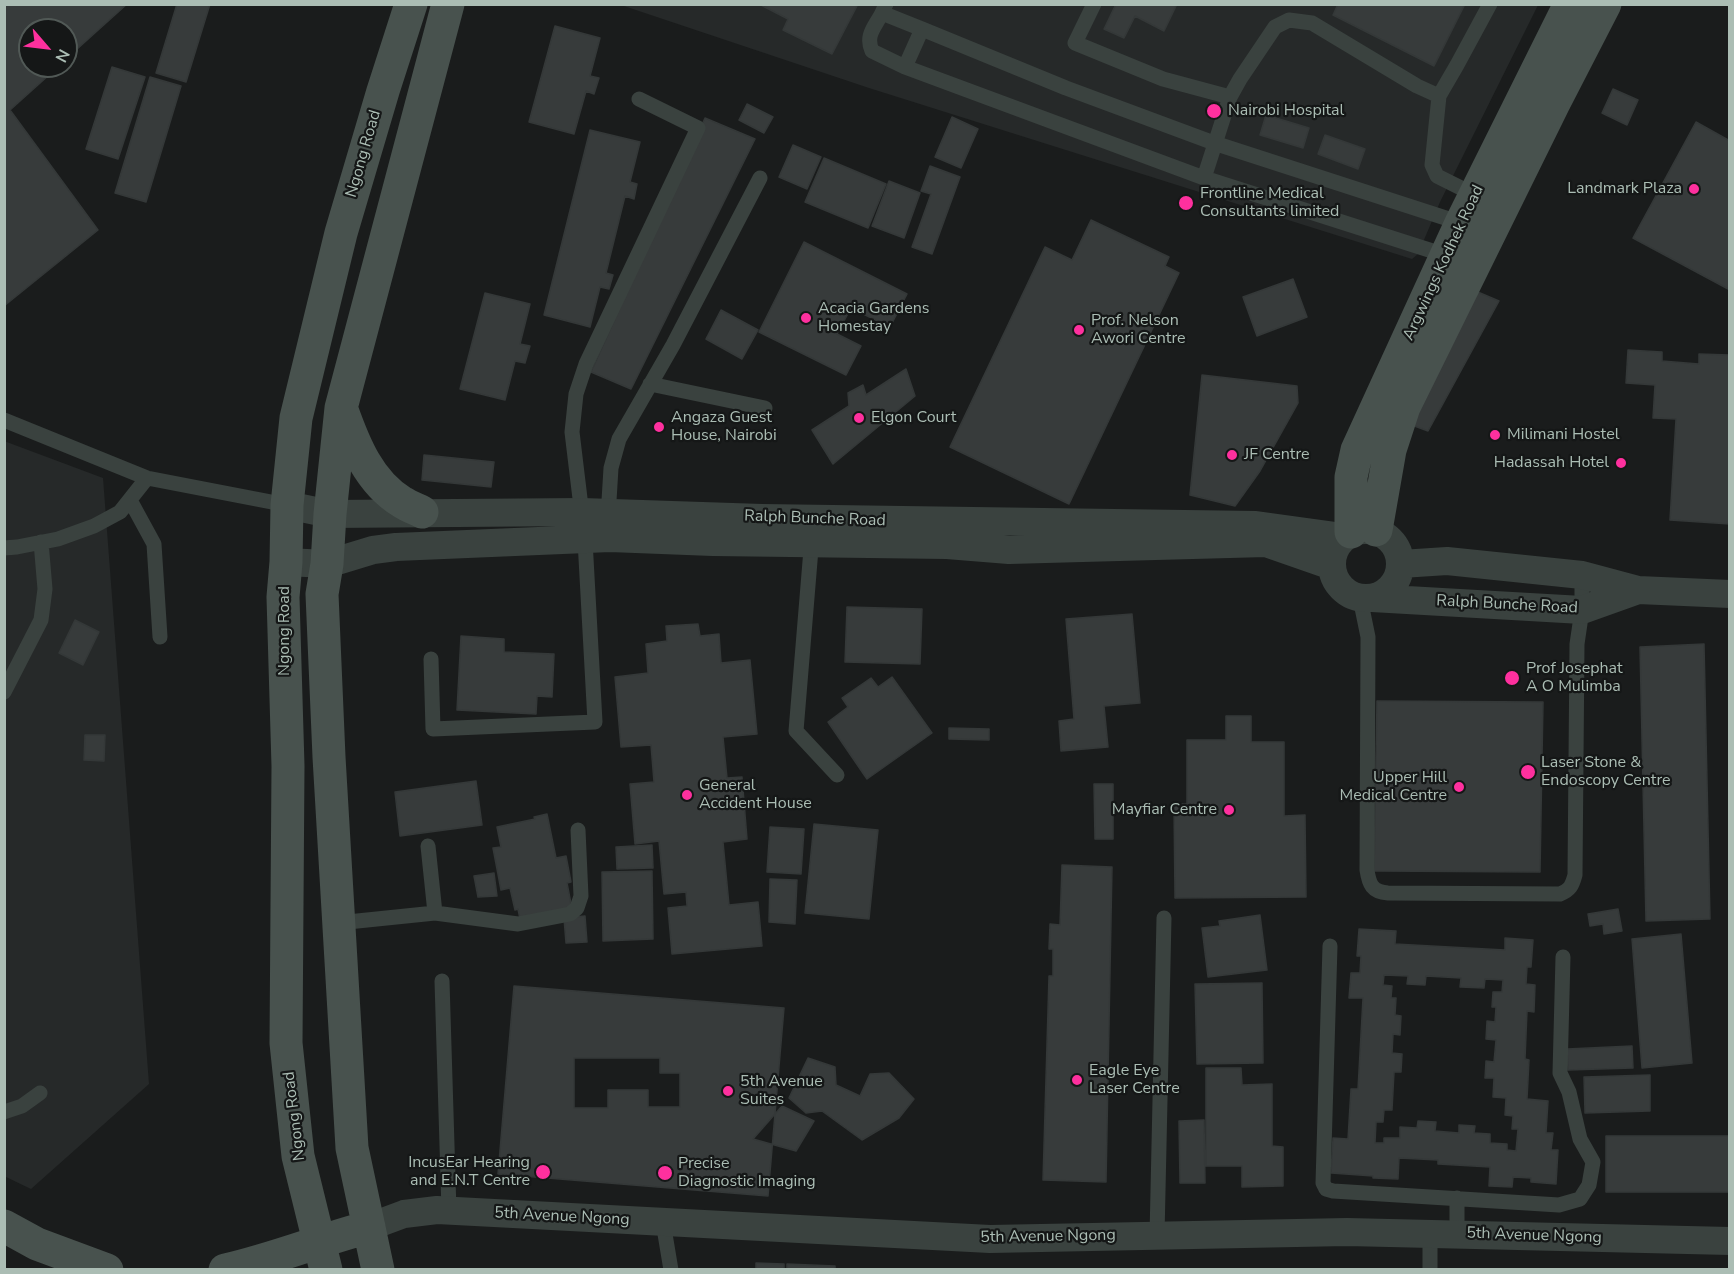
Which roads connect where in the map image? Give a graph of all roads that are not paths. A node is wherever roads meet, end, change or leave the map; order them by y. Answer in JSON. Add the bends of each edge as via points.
{"nodes":[{"id":1,"x":411,"y":4,"type":"edge"},
{"id":2,"x":448,"y":4,"type":"edge"},
{"id":3,"x":1094,"y":4,"type":"edge"},
{"id":4,"x":1490,"y":4,"type":"edge"},
{"id":5,"x":1570,"y":4,"type":"edge"},
{"id":6,"x":1605,"y":4,"type":"edge"},
{"id":7,"x":884,"y":9,"type":"edge"},
{"id":8,"x":922,"y":29,"type":"junction"},
{"id":9,"x":905,"y":67,"type":"junction"},
{"id":10,"x":1439,"y":96,"type":"junction"},
{"id":11,"x":1230,"y":97,"type":"junction"},
{"id":12,"x":639,"y":99,"type":"dead end"},
{"id":13,"x":1214,"y":143,"type":"junction"},
{"id":14,"x":1204,"y":177,"type":"junction"},
{"id":15,"x":760,"y":178,"type":"dead end"},
{"id":16,"x":1480,"y":209,"type":"junction"},
{"id":17,"x":1481,"y":252,"type":"junction"},
{"id":18,"x":1446,"y":256,"type":"junction"},
{"id":19,"x":650,"y":384,"type":"junction"},
{"id":20,"x":342,"y":408,"type":"junction"},
{"id":21,"x":765,"y":408,"type":"dead end"},
{"id":22,"x":4,"y":420,"type":"edge"},
{"id":23,"x":147,"y":478,"type":"junction"},
{"id":24,"x":130,"y":500,"type":"junction"},
{"id":25,"x":287,"y":505,"type":"junction"},
{"id":26,"x":422,"y":512,"type":"junction"},
{"id":27,"x":330,"y":514,"type":"junction"},
{"id":28,"x":596,"y":526,"type":"junction"},
{"id":29,"x":812,"y":532,"type":"junction"},
{"id":30,"x":1357,"y":533,"type":"junction"},
{"id":31,"x":1007,"y":536,"type":"junction"},
{"id":32,"x":41,"y":542,"type":"junction"},
{"id":33,"x":4,"y":548,"type":"edge"},
{"id":34,"x":286,"y":562,"type":"junction"},
{"id":35,"x":327,"y":564,"type":"junction"},
{"id":36,"x":1401,"y":564,"type":"junction"},
{"id":37,"x":1332,"y":566,"type":"junction"},
{"id":38,"x":1582,"y":575,"type":"junction"},
{"id":39,"x":1638,"y":590,"type":"junction"},
{"id":40,"x":1730,"y":594,"type":"edge"},
{"id":41,"x":1366,"y":598,"type":"junction"},
{"id":42,"x":1582,"y":610,"type":"junction"},
{"id":43,"x":160,"y":637,"type":"dead end"},
{"id":44,"x":431,"y":659,"type":"dead end"},
{"id":45,"x":4,"y":692,"type":"edge"},
{"id":46,"x":837,"y":775,"type":"dead end"},
{"id":47,"x":578,"y":830,"type":"dead end"},
{"id":48,"x":429,"y":846,"type":"dead end"},
{"id":49,"x":435,"y":913,"type":"junction"},
{"id":50,"x":1164,"y":918,"type":"dead end"},
{"id":51,"x":338,"y":923,"type":"junction"},
{"id":52,"x":1330,"y":946,"type":"dead end"},
{"id":53,"x":1563,"y":957,"type":"dead end"},
{"id":54,"x":442,"y":981,"type":"dead end"},
{"id":55,"x":40,"y":1093,"type":"dead end"},
{"id":56,"x":4,"y":1112,"type":"edge"},
{"id":57,"x":1457,"y":1198,"type":"junction"},
{"id":58,"x":449,"y":1211,"type":"junction"},
{"id":59,"x":663,"y":1222,"type":"junction"},
{"id":60,"x":4,"y":1226,"type":"edge"},
{"id":61,"x":369,"y":1227,"type":"junction"},
{"id":62,"x":1443,"y":1234,"type":"junction"},
{"id":63,"x":1157,"y":1236,"type":"junction"},
{"id":64,"x":1730,"y":1241,"type":"edge"},
{"id":65,"x":322,"y":1255,"type":"edge"},
{"id":66,"x":107,"y":1269,"type":"edge"},
{"id":67,"x":225,"y":1269,"type":"edge"},
{"id":68,"x":376,"y":1269,"type":"edge"},
{"id":69,"x":670,"y":1269,"type":"edge"},
{"id":70,"x":1430,"y":1269,"type":"edge"}],
"edges":[{"from":1,"to":25,"type":"main road","name":"Ngong Road","via":[[341,234],[296,418]]},
{"from":2,"to":20,"type":"main road"},
{"from":3,"to":11,"type":"lane","via":[[1075,43],[1163,79]]},
{"from":4,"to":10,"type":"lane"},
{"from":5,"to":16,"type":"main road","name":"Argwings Kodhek Road"},
{"from":6,"to":16,"type":"main road","name":"Argwings Kodhek Road","via":[[1554,103]]},
{"from":7,"to":8,"type":"lane"},
{"from":7,"to":9,"type":"lane","via":[[869,44],[872,51]]},
{"from":8,"to":9,"type":"lane"},
{"from":8,"to":13,"type":"lane"},
{"from":9,"to":14,"type":"lane"},
{"from":10,"to":11,"type":"lane","via":[[1312,23],[1289,20],[1275,27]]},
{"from":10,"to":16,"type":"lane","via":[[1432,165],[1437,176]]},
{"from":11,"to":13,"type":"lane"},
{"from":12,"to":28,"type":"lane","via":[[698,128],[591,353],[576,394],[572,432]]},
{"from":13,"to":14,"type":"lane"},
{"from":13,"to":16,"type":"lane"},
{"from":14,"to":18,"type":"lane"},
{"from":15,"to":19,"type":"lane"},
{"from":16,"to":17,"type":"main road","name":"Argwings Kodhek Road"},
{"from":16,"to":18,"type":"main road","name":"Argwings Kodhek Road"},
{"from":17,"to":18,"type":"lane"},
{"from":17,"to":30,"type":"main road","name":"Argwings Kodhek Road","via":[[1404,407]]},
{"from":18,"to":30,"type":"main road","name":"Argwings Kodhek Road","via":[[1357,450],[1351,477]]},
{"from":19,"to":21,"type":"lane"},
{"from":19,"to":28,"type":"lane","via":[[619,439]]},
{"from":20,"to":26,"type":"main road","via":[[363,460],[381,485]]},
{"from":20,"to":27,"type":"main road"},
{"from":22,"to":23,"type":"lane"},
{"from":23,"to":24,"type":"lane"},
{"from":23,"to":25,"type":"lane"},
{"from":24,"to":32,"type":"lane","via":[[120,512],[94,526]]},
{"from":24,"to":43,"type":"lane","via":[[154,544]]},
{"from":25,"to":27,"type":"street","name":"Ralph Bunche Road"},
{"from":25,"to":34,"type":"main road","name":"Ngong Road"},
{"from":26,"to":27,"type":"street","name":"Ralph Bunche Road"},
{"from":26,"to":28,"type":"street","name":"Ralph Bunche Road"},
{"from":27,"to":35,"type":"main road"},
{"from":28,"to":29,"type":"street","name":"Ralph Bunche Road"},
{"from":28,"to":35,"type":"street","name":"Ralph Bunche Road","via":[[373,550]]},
{"from":28,"to":44,"type":"lane","via":[[595,722],[433,729]]},
{"from":29,"to":31,"type":"street","name":"Ralph Bunche Road"},
{"from":29,"to":46,"type":"lane","via":[[796,731]]},
{"from":30,"to":31,"type":"street","name":"Ralph Bunche Road","via":[[1256,525]]},
{"from":30,"to":36,"type":"street","via":[[1394,542]]},
{"from":30,"to":37,"type":"street","name":"Argwings Kodhek Road","via":[[1336,546]]},
{"from":31,"to":37,"type":"street","name":"Ralph Bunche Road","via":[[1266,543]]},
{"from":32,"to":33,"type":"lane"},
{"from":32,"to":45,"type":"lane","via":[[45,589],[41,620]]},
{"from":34,"to":35,"type":"street","name":"Ralph Bunche Road"},
{"from":34,"to":65,"type":"main road","name":"Ngong Road","via":[[286,1043],[298,1156]]},
{"from":35,"to":51,"type":"main road","via":[[322,594]]},
{"from":36,"to":38,"type":"street","name":"Ralph Bunche Road","via":[[1447,561]]},
{"from":36,"to":41,"type":"street","via":[[1393,586],[1383,594]]},
{"from":37,"to":41,"type":"street","via":[[1340,587]]},
{"from":38,"to":39,"type":"street","name":"Ralph Bunche Road"},
{"from":38,"to":42,"type":"lane"},
{"from":39,"to":40,"type":"street","name":"Ralph Bunche Road"},
{"from":39,"to":42,"type":"street","name":"Ralph Bunche Road"},
{"from":41,"to":42,"type":"street","name":"Ralph Bunche Road"},
{"from":41,"to":42,"type":"lane","via":[[1367,870],[1369,882],[1379,892],[1560,894],[1573,885],[1576,644]]},
{"from":47,"to":49,"type":"lane","via":[[581,896],[570,914],[518,924]]},
{"from":48,"to":49,"type":"lane"},
{"from":49,"to":51,"type":"lane"},
{"from":50,"to":63,"type":"lane"},
{"from":51,"to":61,"type":"main road","via":[[352,1148]]},
{"from":52,"to":57,"type":"lane","via":[[1323,1183],[1326,1189]]},
{"from":53,"to":57,"type":"lane","via":[[1560,1073],[1569,1092],[1580,1139],[1593,1162],[1589,1185],[1580,1199],[1559,1205]]},
{"from":54,"to":58,"type":"lane"},
{"from":55,"to":56,"type":"lane"},
{"from":57,"to":62,"type":"lane"},
{"from":58,"to":59,"type":"street","name":"5th Avenue Ngong"},
{"from":58,"to":61,"type":"street","name":"5th Avenue Ngong","via":[[404,1214]]},
{"from":59,"to":63,"type":"street","name":"5th Avenue Ngong","via":[[990,1239]]},
{"from":59,"to":69,"type":"lane"},
{"from":60,"to":66,"type":"main road","via":[[37,1244]]},
{"from":61,"to":65,"type":"main road"},
{"from":61,"to":68,"type":"main road"},
{"from":62,"to":63,"type":"street","name":"5th Avenue Ngong"},
{"from":62,"to":64,"type":"street","name":"5th Avenue Ngong"},
{"from":62,"to":70,"type":"lane"},
{"from":65,"to":67,"type":"main road","via":[[272,1258]]}]}
